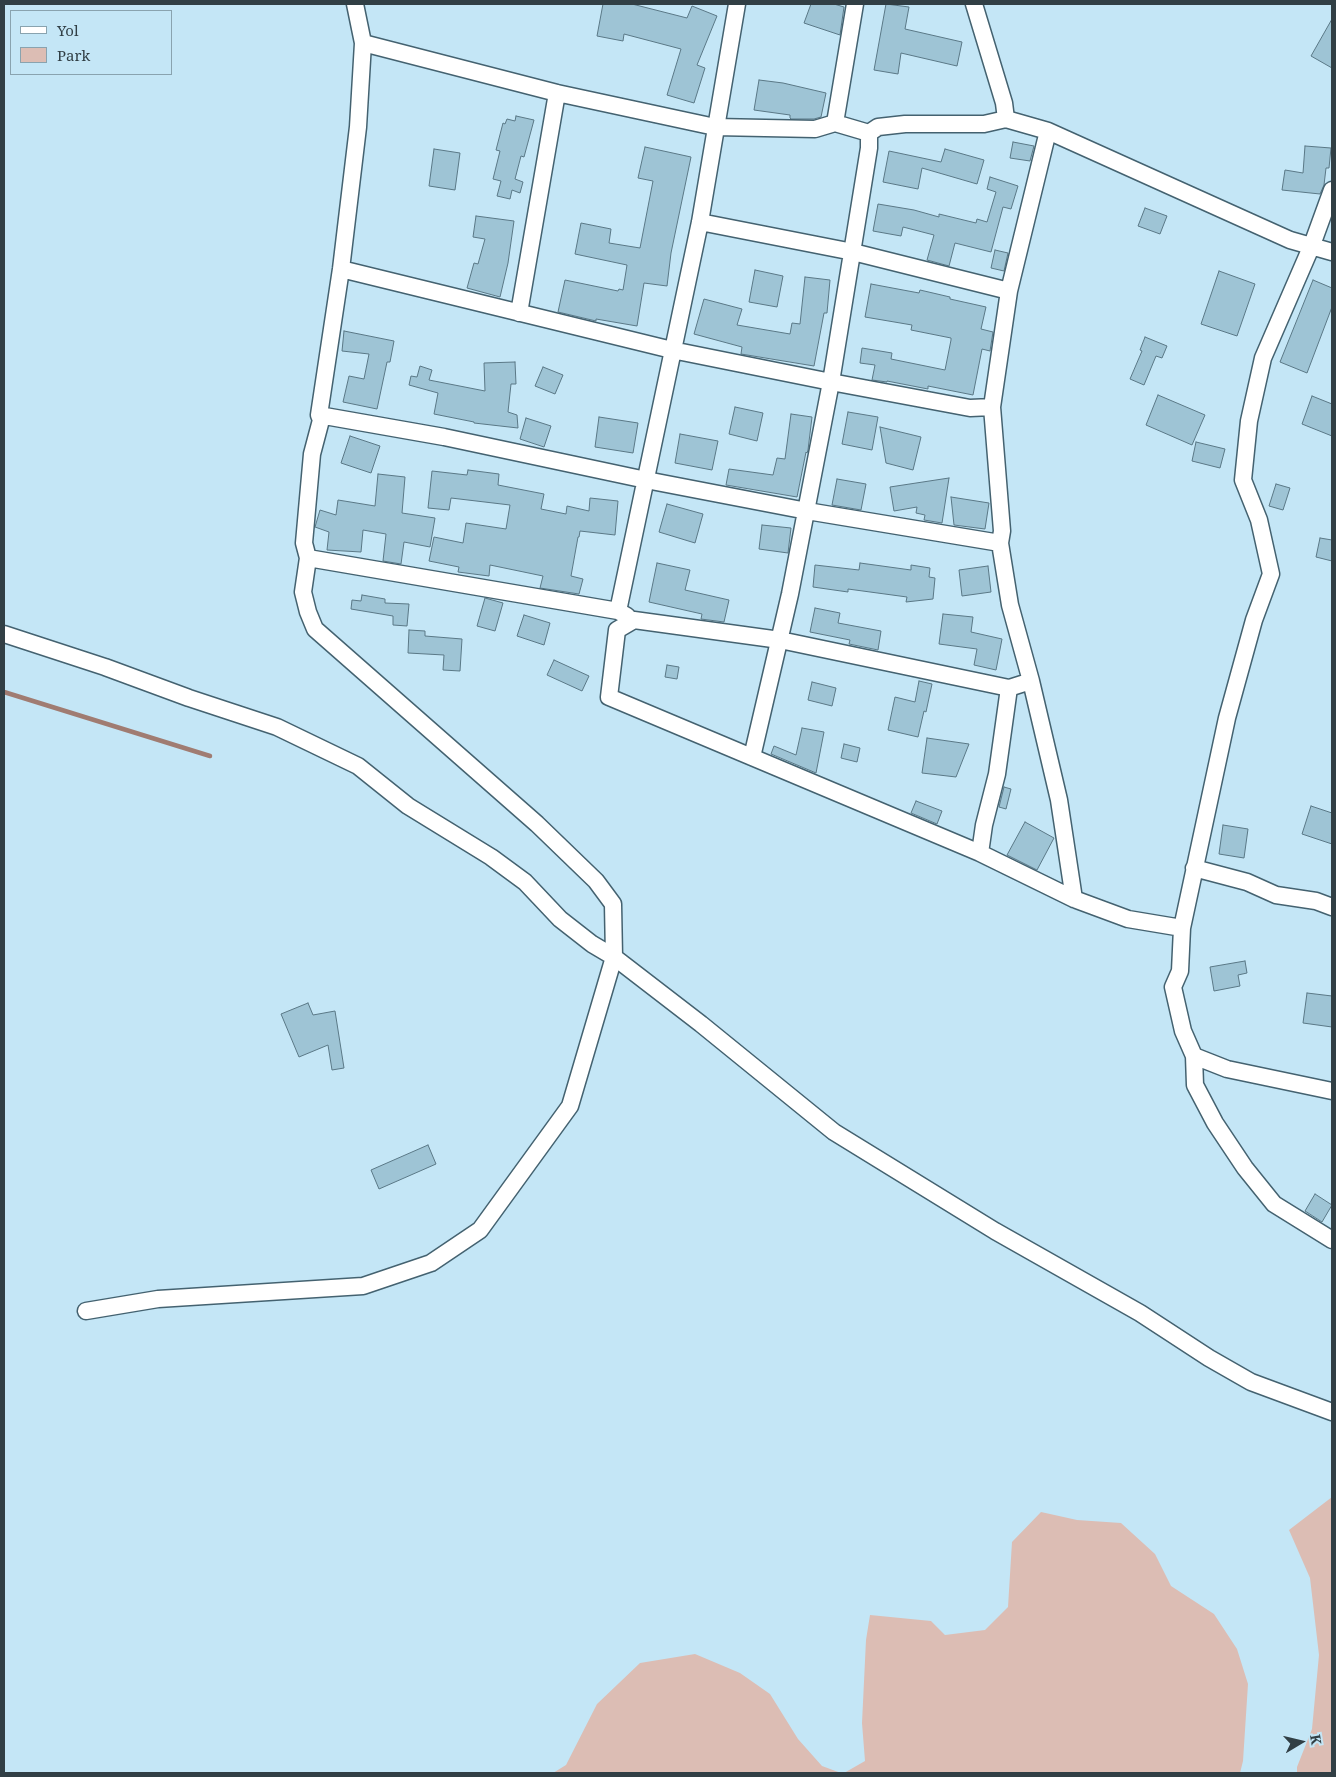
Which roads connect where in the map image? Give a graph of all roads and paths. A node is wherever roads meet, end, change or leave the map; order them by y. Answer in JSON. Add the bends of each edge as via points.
{"nodes":[{"id":1,"x":355,"y":4,"type":"edge"},
{"id":2,"x":736,"y":4,"type":"edge"},
{"id":3,"x":855,"y":4,"type":"edge"},
{"id":4,"x":974,"y":4,"type":"edge"},
{"id":5,"x":363,"y":43,"type":"junction"},
{"id":6,"x":557,"y":93,"type":"junction"},
{"id":7,"x":1006,"y":119,"type":"junction"},
{"id":8,"x":835,"y":123,"type":"junction"},
{"id":9,"x":715,"y":128,"type":"junction"},
{"id":10,"x":1048,"y":131,"type":"junction"},
{"id":11,"x":869,"y":133,"type":"junction"},
{"id":12,"x":1332,"y":190,"type":"edge"},
{"id":13,"x":700,"y":222,"type":"junction"},
{"id":14,"x":1312,"y":245,"type":"junction"},
{"id":15,"x":853,"y":252,"type":"junction"},
{"id":16,"x":1332,"y":252,"type":"edge"},
{"id":17,"x":341,"y":269,"type":"junction"},
{"id":18,"x":1009,"y":291,"type":"junction"},
{"id":19,"x":519,"y":314,"type":"junction"},
{"id":20,"x":672,"y":350,"type":"junction"},
{"id":21,"x":831,"y":382,"type":"junction"},
{"id":22,"x":992,"y":407,"type":"junction"},
{"id":23,"x":319,"y":415,"type":"junction"},
{"id":24,"x":646,"y":480,"type":"junction"},
{"id":25,"x":807,"y":511,"type":"junction"},
{"id":26,"x":1000,"y":543,"type":"junction"},
{"id":27,"x":308,"y":558,"type":"junction"},
{"id":28,"x":618,"y":611,"type":"junction"},
{"id":29,"x":634,"y":620,"type":"junction"},
{"id":30,"x":4,"y":634,"type":"edge"},
{"id":31,"x":780,"y":640,"type":"junction"},
{"id":32,"x":1031,"y":681,"type":"junction"},
{"id":33,"x":1009,"y":688,"type":"junction"},
{"id":34,"x":752,"y":757,"type":"junction"},
{"id":35,"x":980,"y":853,"type":"junction"},
{"id":36,"x":1194,"y":868,"type":"junction"},
{"id":37,"x":1074,"y":899,"type":"junction"},
{"id":38,"x":1332,"y":907,"type":"edge"},
{"id":39,"x":1182,"y":928,"type":"junction"},
{"id":40,"x":614,"y":957,"type":"junction"},
{"id":41,"x":1194,"y":1056,"type":"junction"},
{"id":42,"x":1332,"y":1091,"type":"edge"},
{"id":43,"x":1332,"y":1240,"type":"edge"},
{"id":44,"x":86,"y":1311,"type":"dead end"},
{"id":45,"x":1332,"y":1412,"type":"edge"}],
"edges":[{"from":1,"to":5,"type":"street"},
{"from":2,"to":9,"type":"street"},
{"from":3,"to":8,"type":"street"},
{"from":4,"to":7,"type":"street"},
{"from":5,"to":6,"type":"street"},
{"from":5,"to":17,"type":"street","via":[[358,127]]},
{"from":6,"to":9,"type":"street"},
{"from":6,"to":19,"type":"street"},
{"from":7,"to":10,"type":"street"},
{"from":7,"to":11,"type":"street","via":[[984,124],[905,124],[878,127]]},
{"from":8,"to":9,"type":"street","via":[[815,129]]},
{"from":8,"to":11,"type":"street"},
{"from":9,"to":13,"type":"street"},
{"from":10,"to":14,"type":"street","via":[[1290,240]]},
{"from":10,"to":18,"type":"street"},
{"from":11,"to":15,"type":"street"},
{"from":12,"to":14,"type":"street"},
{"from":13,"to":15,"type":"street"},
{"from":13,"to":20,"type":"street"},
{"from":14,"to":16,"type":"street"},
{"from":14,"to":36,"type":"street","via":[[1263,358],[1249,421],[1243,480],[1259,520],[1271,574],[1254,620],[1227,718]]},
{"from":15,"to":18,"type":"street"},
{"from":15,"to":21,"type":"street"},
{"from":17,"to":19,"type":"street"},
{"from":17,"to":23,"type":"street"},
{"from":18,"to":22,"type":"street"},
{"from":19,"to":20,"type":"street"},
{"from":20,"to":21,"type":"street"},
{"from":20,"to":24,"type":"street"},
{"from":21,"to":22,"type":"street","via":[[970,408]]},
{"from":21,"to":25,"type":"street"},
{"from":22,"to":26,"type":"street","via":[[1002,531]]},
{"from":23,"to":24,"type":"street","via":[[444,437]]},
{"from":23,"to":27,"type":"street","via":[[321,420],[312,454],[304,542]]},
{"from":24,"to":25,"type":"street"},
{"from":24,"to":28,"type":"street"},
{"from":25,"to":26,"type":"street"},
{"from":25,"to":31,"type":"street"},
{"from":26,"to":32,"type":"street","via":[[1010,605]]},
{"from":27,"to":28,"type":"street"},
{"from":27,"to":40,"type":"street","via":[[303,592],[315,629],[537,824],[596,881],[613,904]]},
{"from":28,"to":29,"type":"street"},
{"from":29,"to":31,"type":"street"},
{"from":29,"to":34,"type":"street","via":[[617,630],[609,697]]},
{"from":30,"to":40,"type":"street","via":[[277,727],[358,766],[408,806],[518,876],[560,919]]},
{"from":31,"to":33,"type":"street"},
{"from":31,"to":34,"type":"street"},
{"from":32,"to":33,"type":"street"},
{"from":32,"to":37,"type":"street","via":[[1059,800]]},
{"from":33,"to":35,"type":"street","via":[[997,774]]},
{"from":34,"to":35,"type":"street"},
{"from":35,"to":37,"type":"street"},
{"from":36,"to":38,"type":"street","via":[[1246,882],[1276,895],[1316,901]]},
{"from":36,"to":39,"type":"street"},
{"from":37,"to":39,"type":"street","via":[[1128,919]]},
{"from":39,"to":41,"type":"street","via":[[1180,971],[1174,987],[1183,1031]]},
{"from":40,"to":44,"type":"street","via":[[570,1106],[480,1230],[431,1263],[363,1286],[158,1299]]},
{"from":40,"to":45,"type":"street","via":[[834,1132],[1251,1382]]},
{"from":41,"to":42,"type":"street","via":[[1227,1069]]},
{"from":41,"to":43,"type":"street","via":[[1195,1085],[1245,1168],[1274,1204]]}]}
